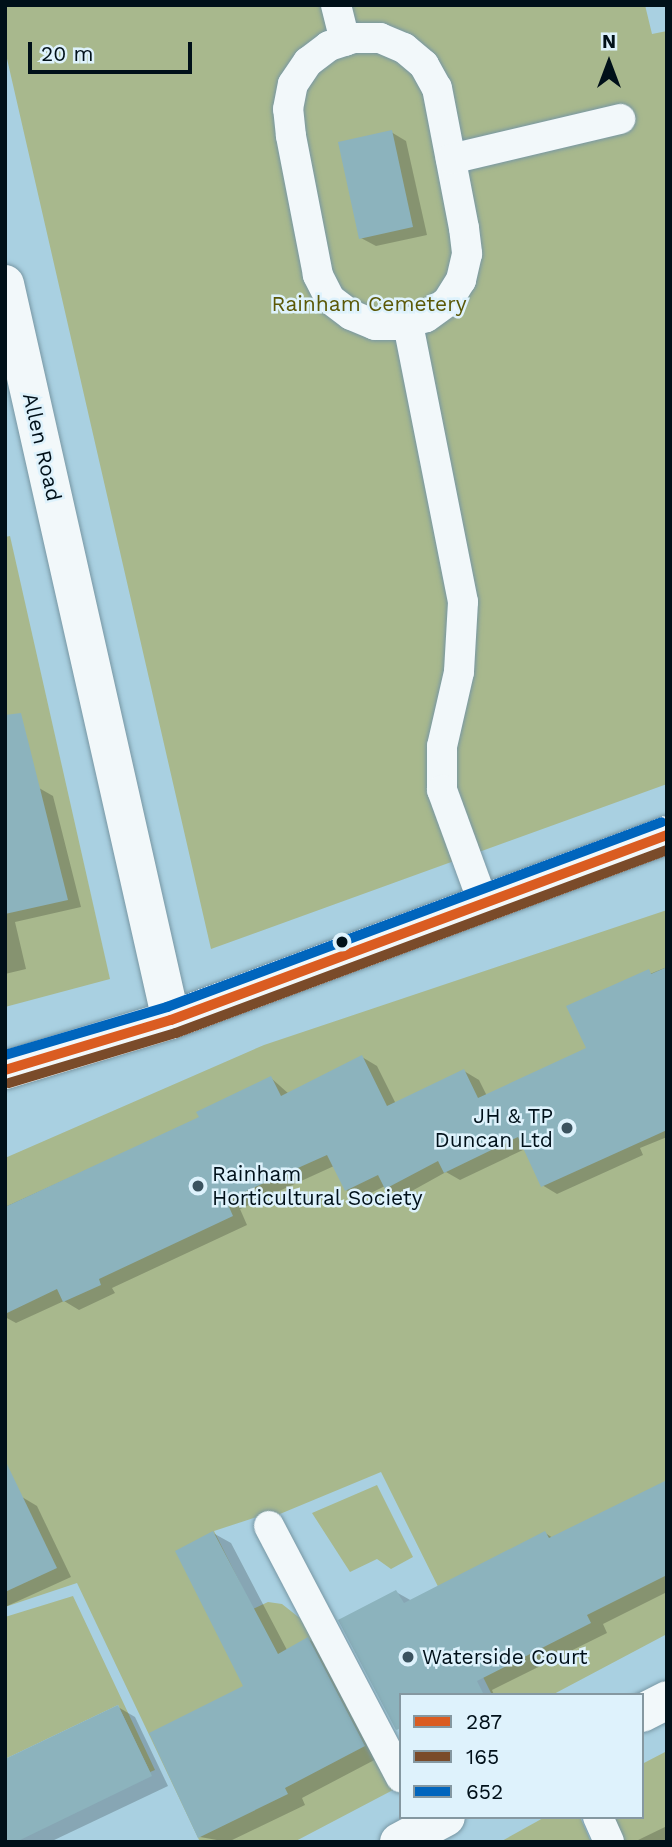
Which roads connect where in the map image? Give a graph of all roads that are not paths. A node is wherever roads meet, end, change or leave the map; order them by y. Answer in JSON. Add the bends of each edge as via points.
{"nodes":[{"id":1,"x":336,"y":5,"type":"edge"},
{"id":2,"x":345,"y":41,"type":"junction"},
{"id":3,"x":620,"y":120,"type":"dead end"},
{"id":4,"x":451,"y":159,"type":"junction"},
{"id":5,"x":5,"y":284,"type":"edge"},
{"id":6,"x":408,"y":324,"type":"junction"},
{"id":7,"x":667,"y":835,"type":"edge"},
{"id":8,"x":483,"y":902,"type":"junction"},
{"id":9,"x":171,"y":1020,"type":"junction"},
{"id":10,"x":5,"y":1070,"type":"edge"},
{"id":11,"x":269,"y":1526,"type":"dead end"},
{"id":12,"x":667,"y":1700,"type":"edge"},
{"id":13,"x":644,"y":1712,"type":"edge"},
{"id":14,"x":399,"y":1773,"type":"edge"},
{"id":15,"x":599,"y":1819,"type":"edge"},
{"id":16,"x":609,"y":1842,"type":"edge"}],
"edges":[{"from":1,"to":2,"type":"lane"},
{"from":2,"to":4,"type":"lane","via":[[380,38],[404,48],[424,65],[437,88]]},
{"from":2,"to":6,"type":"lane","via":[[329,46],[308,62],[293,84],[288,109],[318,275],[330,299],[351,315],[375,324]]},
{"from":3,"to":4,"type":"lane"},
{"from":4,"to":6,"type":"lane","via":[[467,254],[461,280],[447,302]]},
{"from":5,"to":9,"type":"street","name":"Allen Road"},
{"from":6,"to":8,"type":"lane","via":[[463,603],[459,672],[442,746],[442,790]]},
{"from":7,"to":8,"type":"street"},
{"from":8,"to":9,"type":"street"},
{"from":9,"to":10,"type":"street"},
{"from":11,"to":14,"type":"lane"},
{"from":12,"to":13,"type":"street"},
{"from":15,"to":16,"type":"lane"}]}
